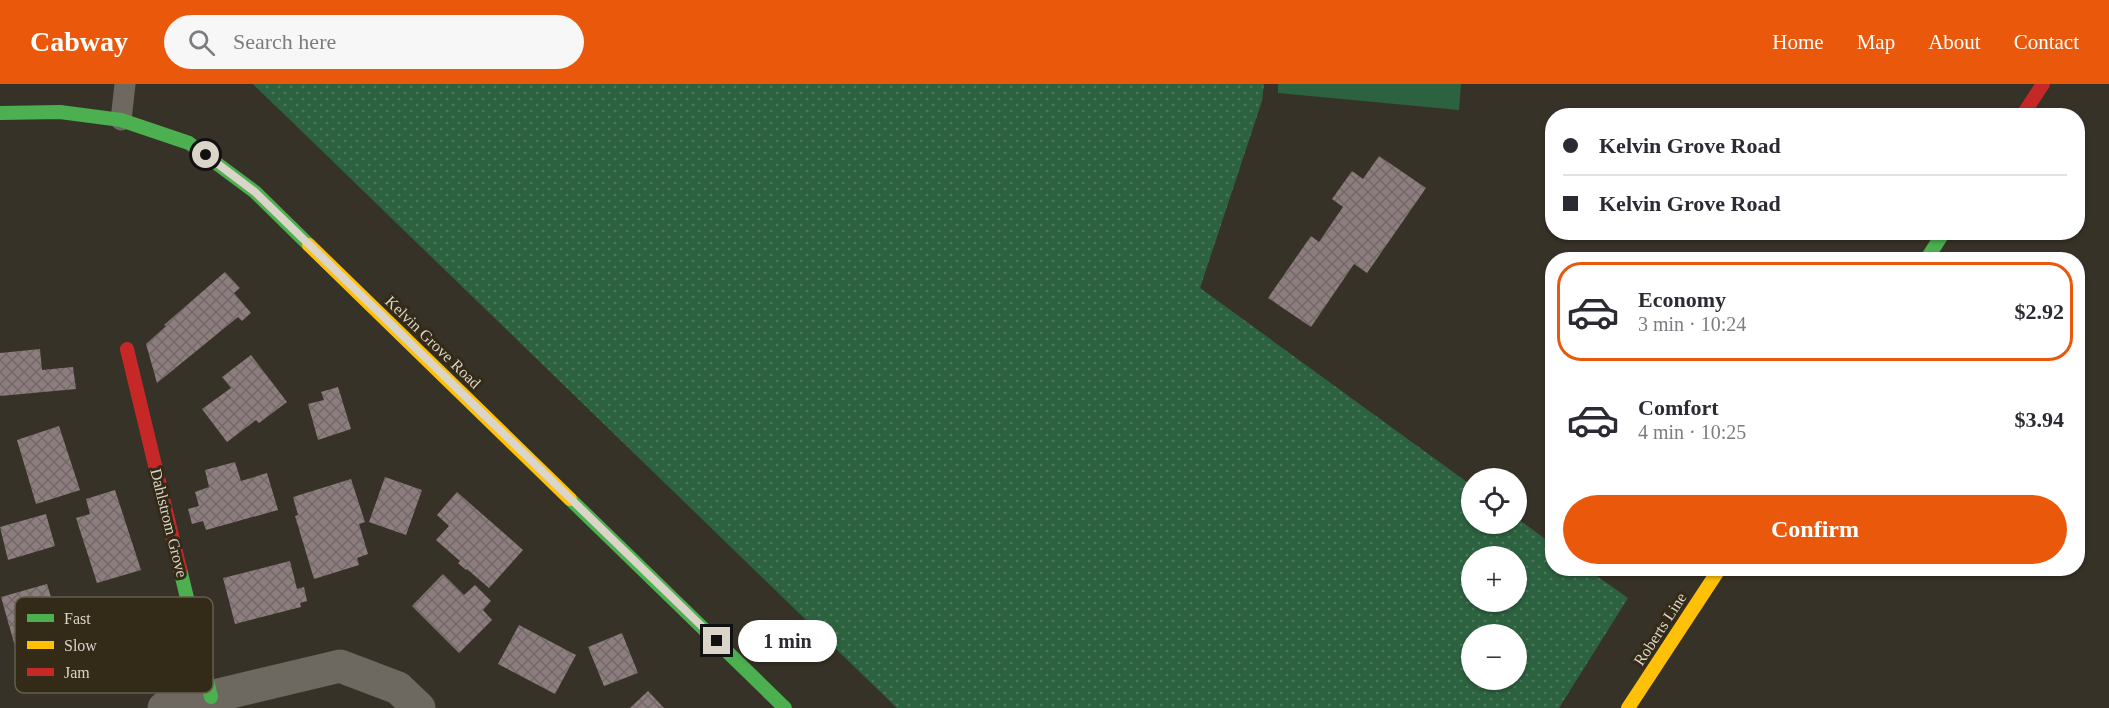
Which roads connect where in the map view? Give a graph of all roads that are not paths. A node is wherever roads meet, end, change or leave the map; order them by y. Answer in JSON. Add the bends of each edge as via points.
{"nodes":[{"id":1,"x":125,"y":84,"type":"edge"},
{"id":2,"x":2043,"y":84,"type":"edge"},
{"id":3,"x":2027,"y":108,"type":"edge"},
{"id":4,"x":0,"y":113,"type":"edge"},
{"id":5,"x":121,"y":120,"type":"junction"},
{"id":6,"x":127,"y":349,"type":"dead end"},
{"id":7,"x":1715,"y":576,"type":"edge"},
{"id":8,"x":187,"y":597,"type":"edge"},
{"id":9,"x":210,"y":693,"type":"edge"},
{"id":10,"x":211,"y":697,"type":"junction"},
{"id":11,"x":164,"y":708,"type":"edge"},
{"id":12,"x":419,"y":708,"type":"edge"},
{"id":13,"x":785,"y":708,"type":"edge"},
{"id":14,"x":1628,"y":708,"type":"edge"}],
"edges":[{"from":1,"to":5,"type":"lane"},
{"from":2,"to":3,"type":"street"},
{"from":4,"to":5,"type":"street","name":"Kelvin Grove Road","via":[[60,112]]},
{"from":5,"to":13,"type":"street","name":"Kelvin Grove Road","via":[[189,142],[255,192]]},
{"from":6,"to":8,"type":"street","name":"Dahlstrom Grove"},
{"from":7,"to":14,"type":"street","name":"Roberts Line"},
{"from":9,"to":10,"type":"street","name":"Dahlstrom Grove"},
{"from":10,"to":11,"type":"street"},
{"from":10,"to":12,"type":"street","via":[[340,666],[399,688]]}]}
